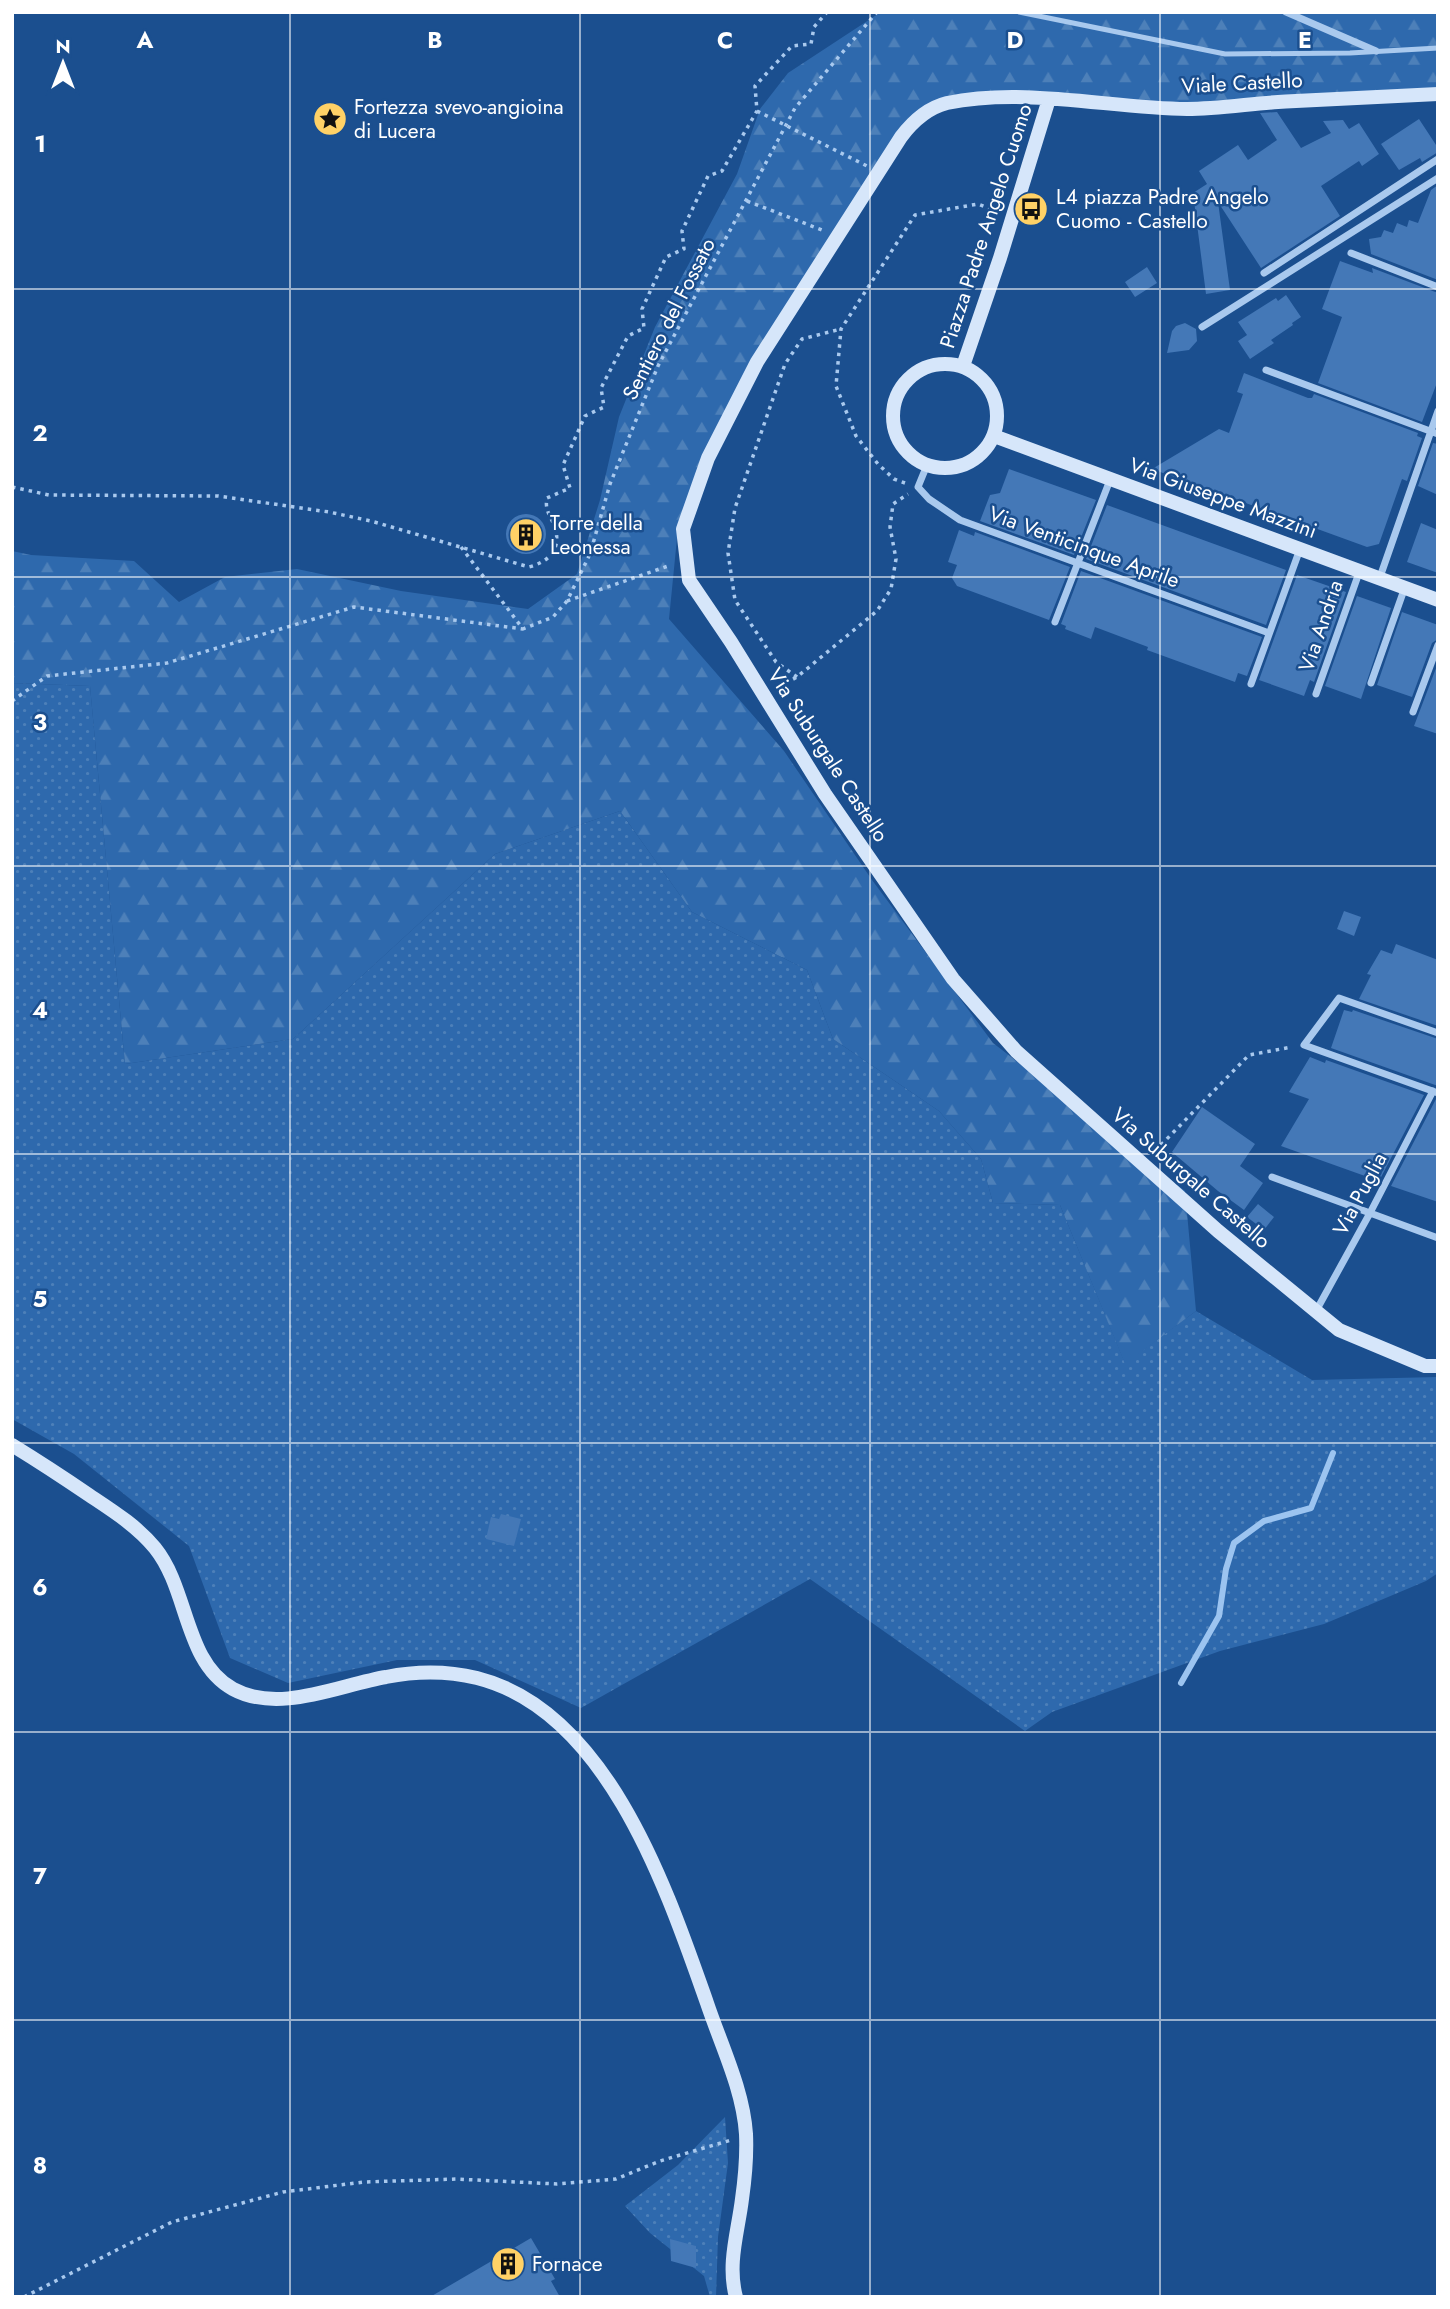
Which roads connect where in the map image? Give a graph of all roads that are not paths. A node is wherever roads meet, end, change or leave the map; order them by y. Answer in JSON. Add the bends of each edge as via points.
{"nodes":[{"id":1,"x":1018,"y":12,"type":"edge"},
{"id":2,"x":1286,"y":12,"type":"edge"},
{"id":3,"x":1438,"y":48,"type":"edge"},
{"id":4,"x":1376,"y":51,"type":"junction"},
{"id":5,"x":1438,"y":94,"type":"edge"},
{"id":6,"x":1049,"y":99,"type":"junction"},
{"id":7,"x":1438,"y":159,"type":"edge"},
{"id":8,"x":1438,"y":177,"type":"edge"},
{"id":9,"x":1351,"y":253,"type":"dead end"},
{"id":10,"x":1264,"y":273,"type":"dead end"},
{"id":11,"x":1438,"y":287,"type":"edge"},
{"id":12,"x":1202,"y":327,"type":"dead end"},
{"id":13,"x":963,"y":366,"type":"junction"},
{"id":14,"x":1266,"y":370,"type":"dead end"},
{"id":15,"x":1438,"y":411,"type":"edge"},
{"id":16,"x":1434,"y":433,"type":"edge"},
{"id":17,"x":994,"y":436,"type":"junction"},
{"id":18,"x":927,"y":466,"type":"junction"},
{"id":19,"x":1110,"y":480,"type":"junction"},
{"id":20,"x":1300,"y":549,"type":"junction"},
{"id":21,"x":1078,"y":565,"type":"junction"},
{"id":22,"x":1360,"y":569,"type":"junction"},
{"id":23,"x":1380,"y":577,"type":"junction"},
{"id":24,"x":1405,"y":586,"type":"junction"},
{"id":25,"x":1438,"y":600,"type":"edge"},
{"id":26,"x":1055,"y":622,"type":"dead end"},
{"id":27,"x":1269,"y":633,"type":"junction"},
{"id":28,"x":1438,"y":645,"type":"edge"},
{"id":29,"x":1371,"y":683,"type":"dead end"},
{"id":30,"x":1251,"y":684,"type":"dead end"},
{"id":31,"x":1316,"y":694,"type":"dead end"},
{"id":32,"x":1413,"y":712,"type":"dead end"},
{"id":33,"x":1438,"y":1033,"type":"edge"},
{"id":34,"x":1435,"y":1092,"type":"edge"},
{"id":35,"x":1272,"y":1177,"type":"dead end"},
{"id":36,"x":1370,"y":1213,"type":"junction"},
{"id":37,"x":1438,"y":1238,"type":"edge"},
{"id":38,"x":1316,"y":1311,"type":"junction"},
{"id":39,"x":1438,"y":1366,"type":"edge"},
{"id":40,"x":12,"y":1445,"type":"edge"},
{"id":41,"x":736,"y":2297,"type":"edge"}],
"edges":[{"from":1,"to":4,"type":"lane","via":[[1225,54]]},
{"from":2,"to":4,"type":"street"},
{"from":3,"to":4,"type":"lane"},
{"from":5,"to":6,"type":"street","name":"Viale Castello","via":[[1188,109]]},
{"from":6,"to":13,"type":"street","name":"Piazza Padre Angelo Cuomo"},
{"from":6,"to":38,"type":"street","name":"Via Suburgale Castello","via":[[984,98],[945,104],[911,123],[757,362],[708,458],[683,529],[689,580],[825,794],[953,979],[1016,1051],[1218,1231]]},
{"from":7,"to":10,"type":"street"},
{"from":8,"to":12,"type":"street"},
{"from":9,"to":11,"type":"street"},
{"from":13,"to":17,"type":"street","name":"Piazza Padre Angelo Cuomo","via":[[978,374],[996,402]]},
{"from":13,"to":18,"type":"street","name":"Piazza Padre Angelo Cuomo","via":[[946,363],[915,372],[895,398],[892,415],[901,446]]},
{"from":14,"to":16,"type":"street"},
{"from":15,"to":16,"type":"street"},
{"from":16,"to":23,"type":"street"},
{"from":17,"to":18,"type":"street","via":[[967,464]]},
{"from":17,"to":19,"type":"street","name":"Via Giuseppe Mazzini"},
{"from":18,"to":21,"type":"street","name":"Via Venticinque Aprile","via":[[918,487],[960,520]]},
{"from":19,"to":20,"type":"street","name":"Via Giuseppe Mazzini"},
{"from":19,"to":21,"type":"street"},
{"from":20,"to":22,"type":"street","name":"Via Giuseppe Mazzini"},
{"from":20,"to":27,"type":"street"},
{"from":21,"to":26,"type":"street"},
{"from":21,"to":27,"type":"street","name":"Via Venticinque Aprile"},
{"from":22,"to":23,"type":"street","name":"Via Giuseppe Mazzini"},
{"from":22,"to":31,"type":"street","name":"Via Andria"},
{"from":23,"to":24,"type":"street","name":"Via Giuseppe Mazzini"},
{"from":24,"to":25,"type":"street","name":"Via Giuseppe Mazzini"},
{"from":24,"to":29,"type":"street"},
{"from":27,"to":30,"type":"street"},
{"from":28,"to":32,"type":"street"},
{"from":33,"to":34,"type":"street","via":[[1339,998],[1304,1045]]},
{"from":34,"to":36,"type":"street","name":"Via Puglia"},
{"from":35,"to":36,"type":"street"},
{"from":36,"to":37,"type":"street"},
{"from":36,"to":38,"type":"street","name":"Via Puglia"},
{"from":38,"to":39,"type":"street","name":"Via Suburgale Castello","via":[[1339,1331],[1424,1366]]},
{"from":40,"to":41,"type":"street","via":[[135,1526],[155,1548],[172,1572],[202,1657],[229,1687],[252,1696],[283,1698],[397,1675],[466,1676],[521,1695],[560,1725],[607,1781],[654,1861],[739,2095],[746,2168],[733,2258]]}]}
